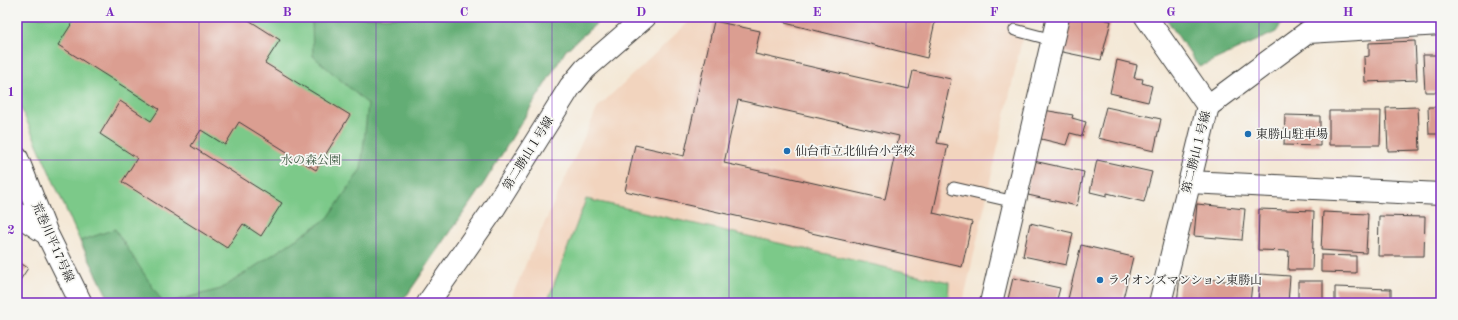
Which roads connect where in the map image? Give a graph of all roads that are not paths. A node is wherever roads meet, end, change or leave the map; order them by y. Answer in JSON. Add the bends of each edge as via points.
{"nodes":[{"id":1,"x":645,"y":17,"type":"edge"},
{"id":2,"x":1058,"y":17,"type":"edge"},
{"id":3,"x":1146,"y":17,"type":"edge"},
{"id":4,"x":1441,"y":24,"type":"edge"},
{"id":5,"x":1015,"y":30,"type":"dead end"},
{"id":6,"x":1053,"y":40,"type":"junction"},
{"id":7,"x":1208,"y":106,"type":"junction"},
{"id":8,"x":17,"y":158,"type":"edge"},
{"id":9,"x":1188,"y":182,"type":"junction"},
{"id":10,"x":954,"y":188,"type":"dead end"},
{"id":11,"x":1441,"y":194,"type":"edge"},
{"id":12,"x":1015,"y":202,"type":"junction"},
{"id":13,"x":17,"y":214,"type":"edge"},
{"id":14,"x":47,"y":234,"type":"junction"},
{"id":15,"x":81,"y":303,"type":"edge"},
{"id":16,"x":428,"y":303,"type":"edge"},
{"id":17,"x":991,"y":303,"type":"edge"},
{"id":18,"x":1160,"y":303,"type":"edge"}],
"edges":[{"from":1,"to":16,"type":"street","name":"第二勝山１号線","via":[[585,69],[570,87],[493,210]]},
{"from":2,"to":6,"type":"street"},
{"from":3,"to":7,"type":"street","name":"第二勝山１号線"},
{"from":4,"to":7,"type":"street","via":[[1308,32]]},
{"from":5,"to":6,"type":"lane"},
{"from":6,"to":12,"type":"street"},
{"from":7,"to":9,"type":"street","name":"第二勝山１号線"},
{"from":8,"to":14,"type":"street","name":"荒巻川平17号線"},
{"from":9,"to":11,"type":"street"},
{"from":9,"to":18,"type":"street","name":"第二勝山１号線"},
{"from":10,"to":12,"type":"lane"},
{"from":12,"to":17,"type":"street"},
{"from":13,"to":14,"type":"street"},
{"from":14,"to":15,"type":"street","name":"荒巻川平17号線"}]}
